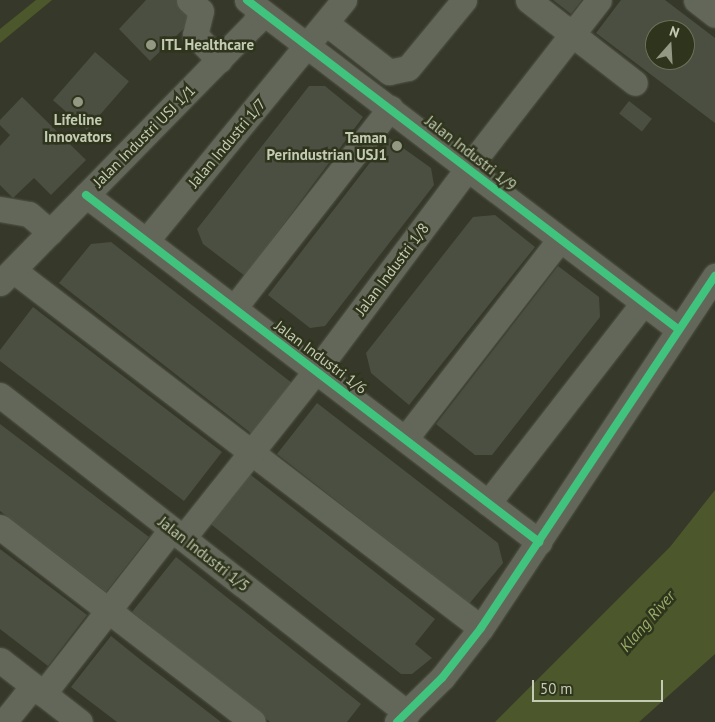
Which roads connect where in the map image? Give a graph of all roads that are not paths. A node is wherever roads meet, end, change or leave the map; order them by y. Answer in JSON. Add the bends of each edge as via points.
{"nodes":[{"id":1,"x":188,"y":0,"type":"edge"},
{"id":2,"x":344,"y":0,"type":"edge"},
{"id":3,"x":464,"y":0,"type":"edge"},
{"id":4,"x":528,"y":0,"type":"edge"},
{"id":5,"x":599,"y":0,"type":"edge"},
{"id":6,"x":696,"y":0,"type":"edge"},
{"id":7,"x":251,"y":3,"type":"edge"},
{"id":8,"x":715,"y":15,"type":"edge"},
{"id":9,"x":326,"y":23,"type":"junction"},
{"id":10,"x":574,"y":35,"type":"junction"},
{"id":11,"x":308,"y":45,"type":"junction"},
{"id":12,"x":219,"y":60,"type":"junction"},
{"id":13,"x":635,"y":83,"type":"dead end"},
{"id":14,"x":390,"y":108,"type":"junction"},
{"id":15,"x":468,"y":168,"type":"junction"},
{"id":16,"x":86,"y":195,"type":"junction"},
{"id":17,"x":0,"y":209,"type":"edge"},
{"id":18,"x":50,"y":232,"type":"junction"},
{"id":19,"x":560,"y":239,"type":"junction"},
{"id":20,"x":146,"y":241,"type":"junction"},
{"id":21,"x":7,"y":276,"type":"edge"},
{"id":22,"x":715,"y":276,"type":"edge"},
{"id":23,"x":643,"y":303,"type":"junction"},
{"id":24,"x":234,"y":308,"type":"junction"},
{"id":25,"x":678,"y":329,"type":"junction"},
{"id":26,"x":316,"y":371,"type":"junction"},
{"id":27,"x":0,"y":395,"type":"edge"},
{"id":28,"x":405,"y":439,"type":"junction"},
{"id":29,"x":252,"y":452,"type":"junction"},
{"id":30,"x":488,"y":502,"type":"junction"},
{"id":31,"x":0,"y":527,"type":"edge"},
{"id":32,"x":178,"y":534,"type":"junction"},
{"id":33,"x":539,"y":542,"type":"junction"},
{"id":34,"x":108,"y":610,"type":"junction"},
{"id":35,"x":481,"y":628,"type":"junction"},
{"id":36,"x":0,"y":660,"type":"edge"},
{"id":37,"x":38,"y":690,"type":"junction"},
{"id":38,"x":402,"y":717,"type":"edge"},
{"id":39,"x":4,"y":722,"type":"edge"},
{"id":40,"x":80,"y":722,"type":"edge"},
{"id":41,"x":253,"y":722,"type":"edge"}],
"edges":[{"from":1,"to":12,"type":"street","via":[[201,11],[195,35]]},
{"from":2,"to":9,"type":"street","name":"Jalan Industri 1/7"},
{"from":3,"to":9,"type":"street","via":[[408,68],[389,72]]},
{"from":4,"to":10,"type":"street"},
{"from":5,"to":10,"type":"street","name":"Jalan Industri 1/8"},
{"from":6,"to":8,"type":"street"},
{"from":7,"to":11,"type":"street","name":"Jalan Industri 1/9"},
{"from":7,"to":12,"type":"street","name":"Jalan Industri USJ 1/1","via":[[258,14],[255,23]]},
{"from":9,"to":11,"type":"street","name":"Jalan Industri 1/7"},
{"from":10,"to":13,"type":"street"},
{"from":10,"to":15,"type":"street","name":"Jalan Industri 1/8"},
{"from":11,"to":14,"type":"street","name":"Jalan Industri 1/9"},
{"from":11,"to":20,"type":"street","name":"Jalan Industri 1/7"},
{"from":12,"to":16,"type":"street","name":"Jalan Industri USJ 1/1"},
{"from":14,"to":15,"type":"street","name":"Jalan Industri 1/9"},
{"from":14,"to":24,"type":"street"},
{"from":15,"to":19,"type":"street","name":"Jalan Industri 1/9"},
{"from":15,"to":26,"type":"street","name":"Jalan Industri 1/8"},
{"from":16,"to":18,"type":"street","name":"Jalan Industri USJ 1/1"},
{"from":16,"to":20,"type":"street","name":"Jalan Industri 1/6"},
{"from":17,"to":18,"type":"street","via":[[30,214]]},
{"from":18,"to":21,"type":"street","name":"Jalan Industri USJ 1/1"},
{"from":19,"to":23,"type":"street","name":"Jalan Industri 1/9"},
{"from":19,"to":28,"type":"street"},
{"from":20,"to":24,"type":"street","name":"Jalan Industri 1/6"},
{"from":21,"to":29,"type":"street"},
{"from":22,"to":25,"type":"street"},
{"from":23,"to":25,"type":"street","name":"Jalan Industri 1/9"},
{"from":23,"to":30,"type":"street"},
{"from":24,"to":26,"type":"street","name":"Jalan Industri 1/6"},
{"from":25,"to":33,"type":"street"},
{"from":26,"to":28,"type":"street","name":"Jalan Industri 1/6"},
{"from":26,"to":29,"type":"street","name":"Jalan Industri 1/8"},
{"from":27,"to":32,"type":"street","name":"Jalan Industri 1/5"},
{"from":28,"to":30,"type":"street","name":"Jalan Industri 1/6"},
{"from":29,"to":32,"type":"street","name":"Jalan Industri 1/8"},
{"from":29,"to":35,"type":"street"},
{"from":30,"to":33,"type":"street","name":"Jalan Industri 1/6"},
{"from":31,"to":34,"type":"street"},
{"from":32,"to":34,"type":"street","name":"Jalan Industri 1/8"},
{"from":32,"to":38,"type":"street","name":"Jalan Industri 1/5"},
{"from":33,"to":35,"type":"street"},
{"from":34,"to":37,"type":"street","name":"Jalan Industri 1/8"},
{"from":34,"to":41,"type":"street"},
{"from":35,"to":38,"type":"street","via":[[442,678]]},
{"from":36,"to":37,"type":"street"},
{"from":37,"to":39,"type":"street","name":"Jalan Industri 1/8"},
{"from":37,"to":40,"type":"street"}]}
